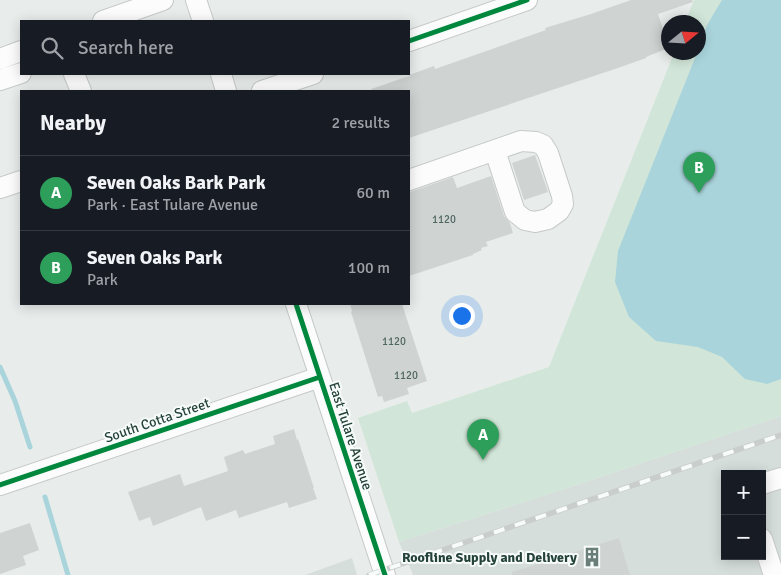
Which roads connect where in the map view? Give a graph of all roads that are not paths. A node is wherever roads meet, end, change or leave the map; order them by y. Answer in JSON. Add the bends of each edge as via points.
{"nodes":[{"id":1,"x":163,"y":0,"type":"edge"},
{"id":2,"x":196,"y":0,"type":"edge"},
{"id":3,"x":527,"y":0,"type":"edge"},
{"id":4,"x":106,"y":20,"type":"edge"},
{"id":5,"x":203,"y":20,"type":"edge"},
{"id":6,"x":410,"y":41,"type":"edge"},
{"id":7,"x":20,"y":51,"type":"edge"},
{"id":8,"x":0,"y":59,"type":"edge"},
{"id":9,"x":20,"y":73,"type":"edge"},
{"id":10,"x":74,"y":75,"type":"edge"},
{"id":11,"x":221,"y":75,"type":"edge"},
{"id":12,"x":310,"y":75,"type":"edge"},
{"id":13,"x":0,"y":80,"type":"edge"},
{"id":14,"x":81,"y":90,"type":"edge"},
{"id":15,"x":226,"y":90,"type":"edge"},
{"id":16,"x":265,"y":90,"type":"edge"},
{"id":17,"x":495,"y":151,"type":"dead end"},
{"id":18,"x":410,"y":180,"type":"edge"},
{"id":19,"x":20,"y":181,"type":"edge"},
{"id":20,"x":0,"y":188,"type":"edge"},
{"id":21,"x":296,"y":305,"type":"edge"},
{"id":22,"x":320,"y":377,"type":"junction"},
{"id":23,"x":781,"y":478,"type":"edge"},
{"id":24,"x":766,"y":483,"type":"edge"},
{"id":25,"x":0,"y":485,"type":"edge"},
{"id":26,"x":766,"y":552,"type":"edge"},
{"id":27,"x":385,"y":575,"type":"edge"},
{"id":28,"x":774,"y":575,"type":"edge"}],
"edges":[{"from":1,"to":4,"type":"street"},
{"from":2,"to":5,"type":"street"},
{"from":3,"to":6,"type":"street"},
{"from":7,"to":8,"type":"street"},
{"from":9,"to":13,"type":"street"},
{"from":10,"to":14,"type":"street"},
{"from":11,"to":15,"type":"street"},
{"from":12,"to":16,"type":"street"},
{"from":17,"to":18,"type":"street"},
{"from":19,"to":20,"type":"street"},
{"from":21,"to":22,"type":"street","name":"East Tulare Avenue"},
{"from":22,"to":25,"type":"street","name":"South Cotta Street"},
{"from":22,"to":27,"type":"street","name":"East Tulare Avenue"},
{"from":23,"to":24,"type":"street"},
{"from":26,"to":28,"type":"street"}]}
